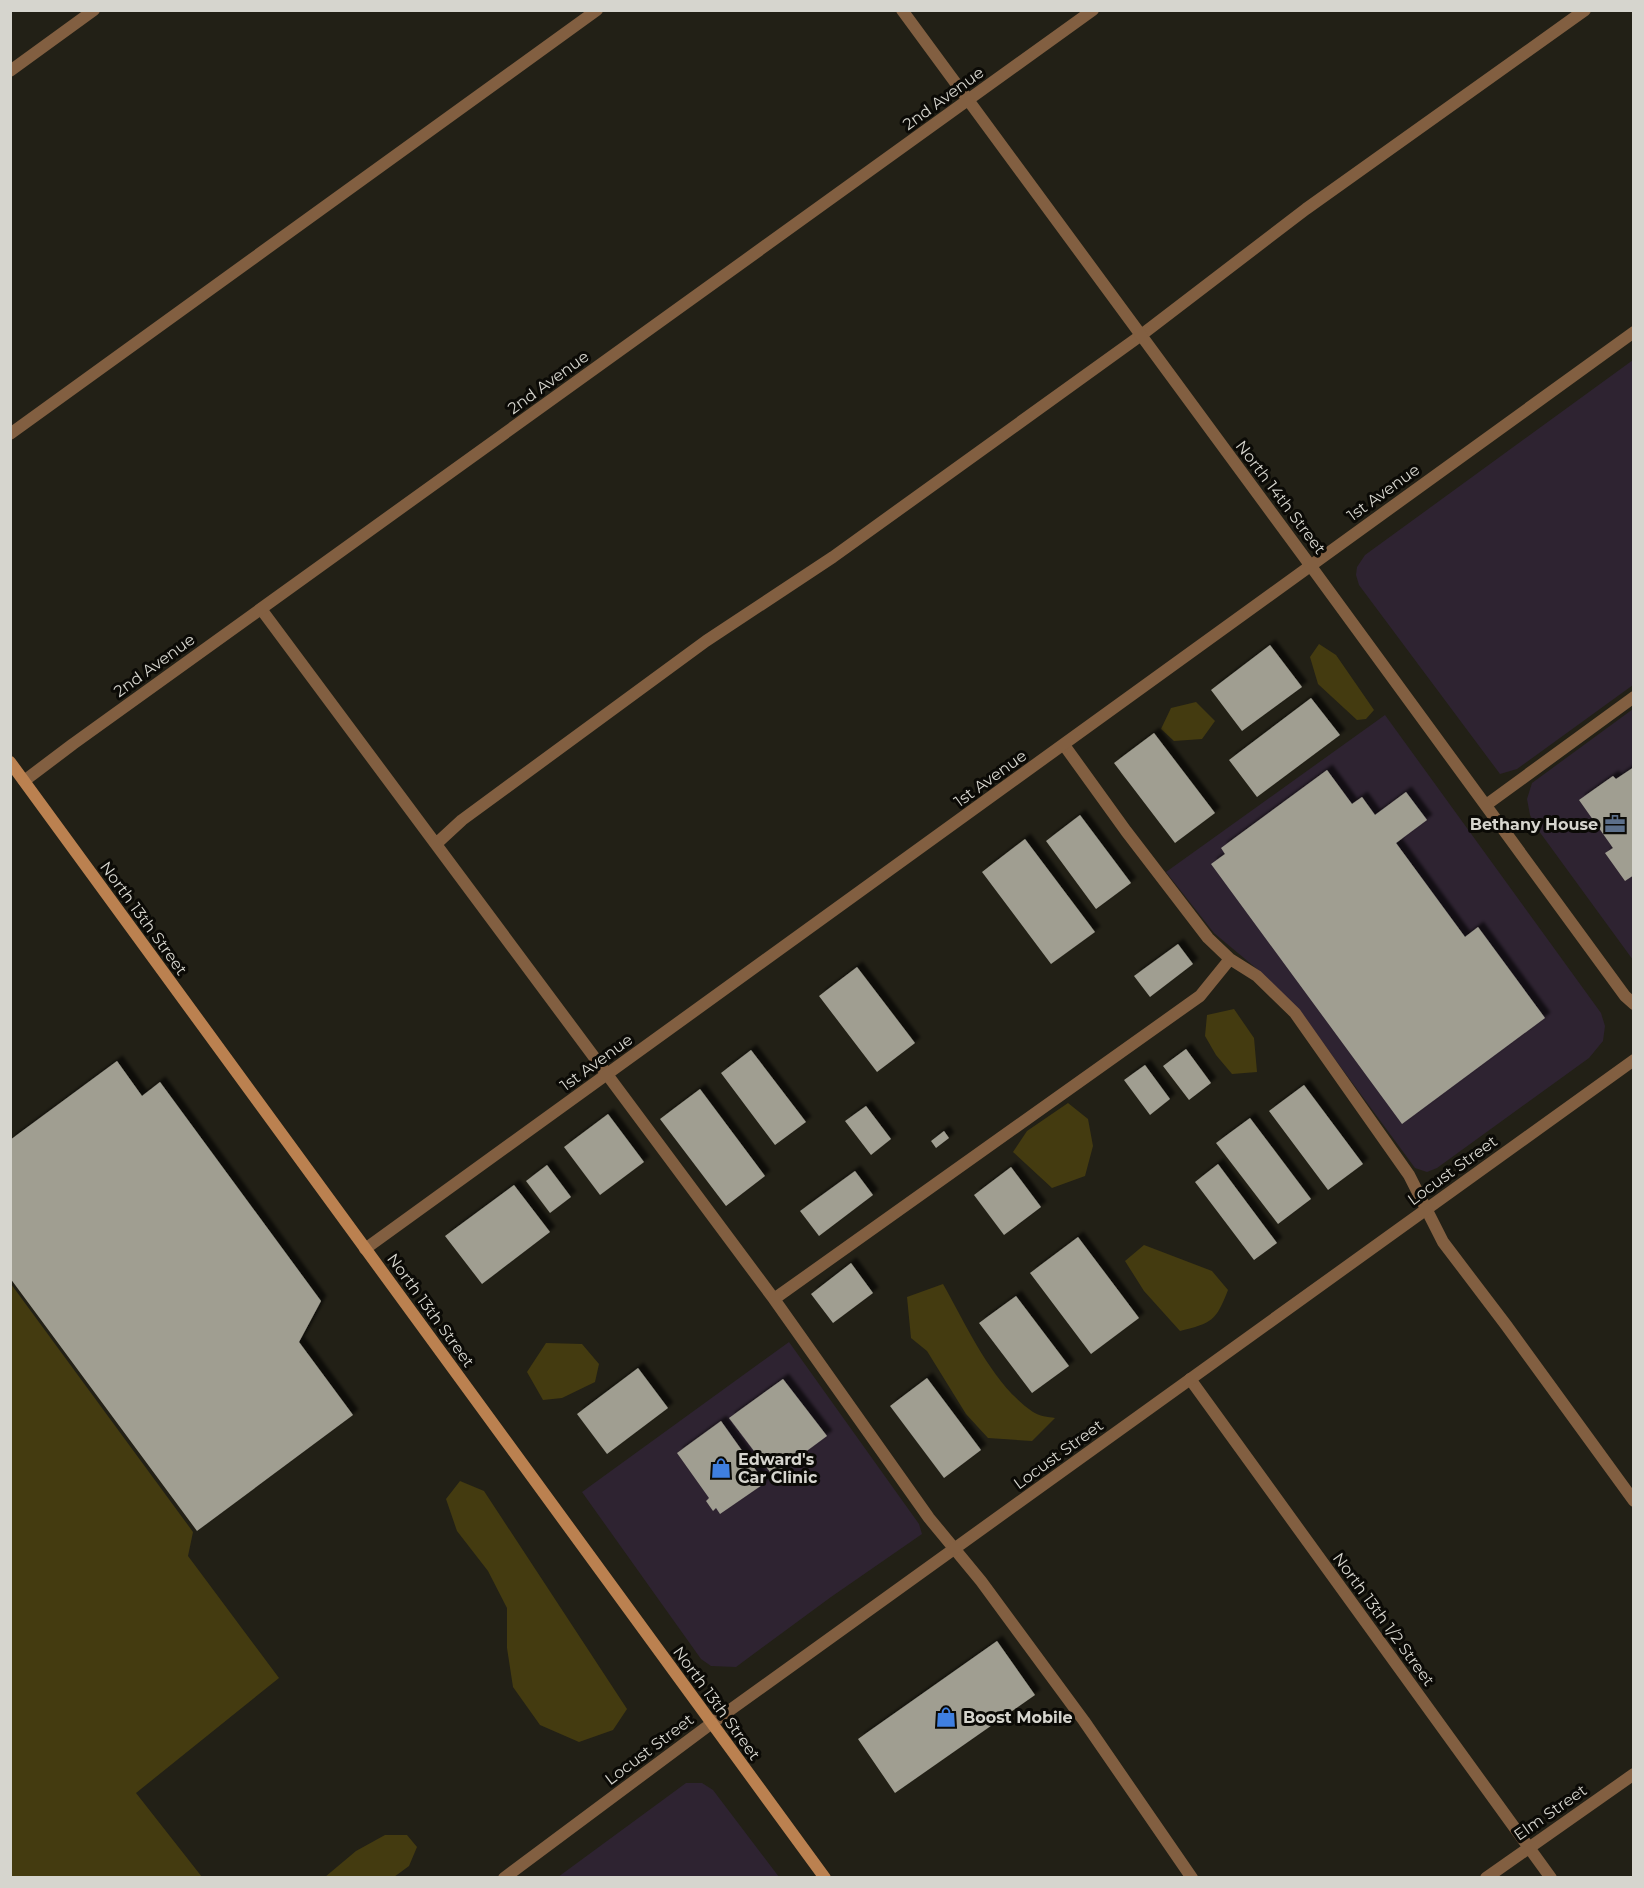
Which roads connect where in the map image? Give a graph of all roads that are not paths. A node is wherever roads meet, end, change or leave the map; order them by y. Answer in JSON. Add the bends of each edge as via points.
{"nodes":[{"id":1,"x":94,"y":10,"type":"edge"},
{"id":2,"x":597,"y":10,"type":"edge"},
{"id":3,"x":902,"y":10,"type":"edge"},
{"id":4,"x":1092,"y":10,"type":"edge"},
{"id":5,"x":1586,"y":10,"type":"edge"},
{"id":6,"x":10,"y":71,"type":"edge"},
{"id":7,"x":968,"y":101,"type":"junction"},
{"id":8,"x":1634,"y":332,"type":"edge"},
{"id":9,"x":1140,"y":336,"type":"junction"},
{"id":10,"x":10,"y":434,"type":"edge"},
{"id":11,"x":1310,"y":565,"type":"junction"},
{"id":12,"x":261,"y":609,"type":"junction"},
{"id":13,"x":1634,"y":697,"type":"edge"},
{"id":14,"x":1064,"y":745,"type":"junction"},
{"id":15,"x":10,"y":762,"type":"edge"},
{"id":16,"x":24,"y":781,"type":"junction"},
{"id":17,"x":1486,"y":805,"type":"junction"},
{"id":18,"x":436,"y":844,"type":"junction"},
{"id":19,"x":1230,"y":959,"type":"junction"},
{"id":20,"x":1634,"y":1004,"type":"edge"},
{"id":21,"x":1634,"y":1060,"type":"edge"},
{"id":22,"x":606,"y":1075,"type":"junction"},
{"id":23,"x":1426,"y":1209,"type":"junction"},
{"id":24,"x":365,"y":1249,"type":"junction"},
{"id":25,"x":774,"y":1299,"type":"junction"},
{"id":26,"x":1190,"y":1379,"type":"junction"},
{"id":27,"x":1634,"y":1501,"type":"edge"},
{"id":28,"x":954,"y":1549,"type":"junction"},
{"id":29,"x":712,"y":1723,"type":"junction"},
{"id":30,"x":1634,"y":1774,"type":"edge"},
{"id":31,"x":1528,"y":1848,"type":"junction"},
{"id":32,"x":504,"y":1878,"type":"edge"},
{"id":33,"x":825,"y":1878,"type":"edge"},
{"id":34,"x":1192,"y":1878,"type":"edge"},
{"id":35,"x":1486,"y":1878,"type":"edge"},
{"id":36,"x":1551,"y":1878,"type":"edge"}],
"edges":[{"from":1,"to":6,"type":"street"},
{"from":2,"to":10,"type":"street"},
{"from":3,"to":7,"type":"street","name":"North 14th Street"},
{"from":4,"to":7,"type":"street","name":"2nd Avenue"},
{"from":5,"to":9,"type":"street","via":[[1306,209]]},
{"from":7,"to":9,"type":"street","name":"North 14th Street"},
{"from":7,"to":12,"type":"street","name":"2nd Avenue"},
{"from":8,"to":11,"type":"street","name":"1st Avenue"},
{"from":9,"to":11,"type":"street","name":"North 14th Street"},
{"from":9,"to":18,"type":"street","via":[[833,557],[706,641],[462,820]]},
{"from":11,"to":14,"type":"street","name":"1st Avenue"},
{"from":11,"to":17,"type":"street","name":"North 14th Street"},
{"from":12,"to":16,"type":"street","name":"2nd Avenue"},
{"from":12,"to":18,"type":"street"},
{"from":13,"to":17,"type":"street"},
{"from":14,"to":19,"type":"street","via":[[1208,938]]},
{"from":14,"to":22,"type":"street","name":"1st Avenue"},
{"from":15,"to":16,"type":"main road","name":"North 13th Street"},
{"from":16,"to":24,"type":"main road","name":"North 13th Street"},
{"from":17,"to":20,"type":"street","name":"North 14th Street"},
{"from":18,"to":22,"type":"street"},
{"from":19,"to":23,"type":"street","via":[[1257,976],[1295,1013],[1409,1175]]},
{"from":19,"to":25,"type":"street","via":[[1200,996]]},
{"from":21,"to":23,"type":"street","name":"Locust Street"},
{"from":22,"to":24,"type":"street","name":"1st Avenue"},
{"from":22,"to":25,"type":"street"},
{"from":23,"to":26,"type":"street","name":"Locust Street"},
{"from":23,"to":27,"type":"street","via":[[1443,1242]]},
{"from":24,"to":29,"type":"main road","name":"North 13th Street"},
{"from":25,"to":28,"type":"street"},
{"from":26,"to":28,"type":"street","name":"Locust Street"},
{"from":26,"to":31,"type":"street","name":"North 13th 1/2 Street"},
{"from":28,"to":29,"type":"street","name":"Locust Street"},
{"from":28,"to":34,"type":"street","via":[[1077,1711]]},
{"from":29,"to":32,"type":"street","name":"Locust Street"},
{"from":29,"to":33,"type":"main road","name":"North 13th Street"},
{"from":30,"to":31,"type":"street","name":"Elm Street"},
{"from":31,"to":35,"type":"street","name":"Elm Street"},
{"from":31,"to":36,"type":"street","name":"North 13th 1/2 Street"}]}
